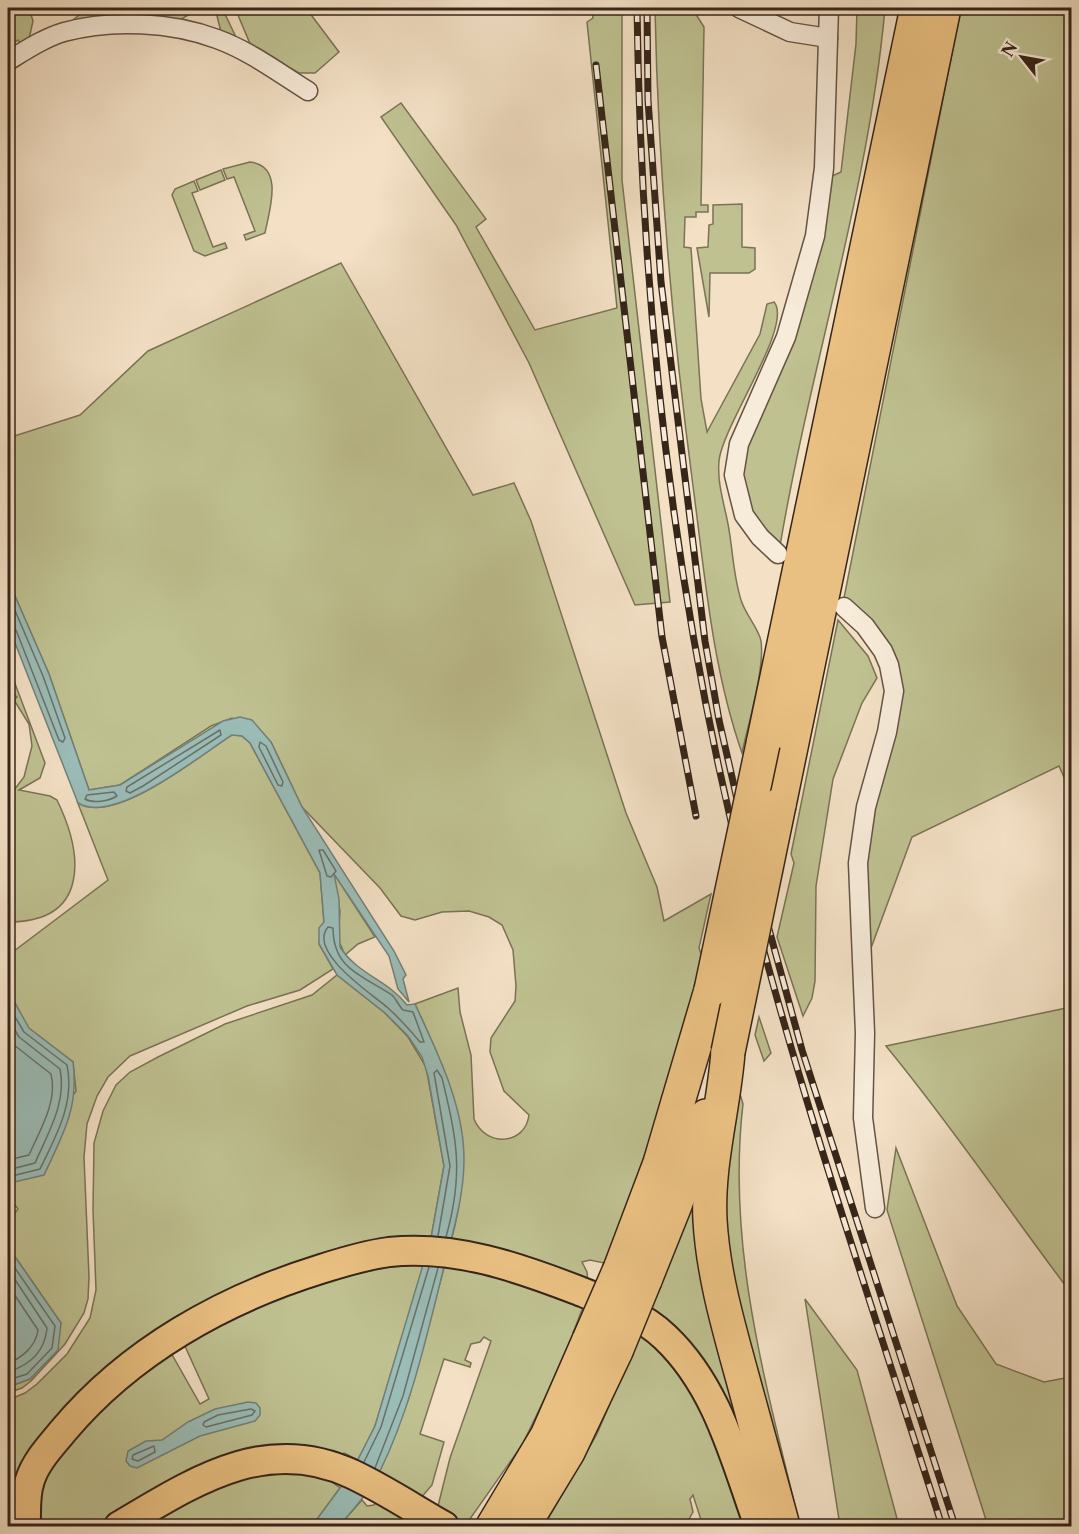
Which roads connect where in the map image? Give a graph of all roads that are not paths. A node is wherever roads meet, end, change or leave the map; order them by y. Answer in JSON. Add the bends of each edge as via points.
{"nodes":[{"id":1,"x":739,"y":8,"type":"edge"},
{"id":2,"x":829,"y":8,"type":"edge"},
{"id":3,"x":896,"y":8,"type":"edge"},
{"id":4,"x":916,"y":8,"type":"edge"},
{"id":5,"x":944,"y":8,"type":"edge"},
{"id":6,"x":770,"y":16,"type":"edge"},
{"id":7,"x":828,"y":38,"type":"junction"},
{"id":8,"x":8,"y":61,"type":"edge"},
{"id":9,"x":308,"y":91,"type":"dead end"},
{"id":10,"x":841,"y":371,"type":"junction"},
{"id":11,"x":778,"y":554,"type":"dead end"},
{"id":12,"x":843,"y":607,"type":"dead end"},
{"id":13,"x":728,"y":1052,"type":"junction"},
{"id":14,"x":875,"y":1208,"type":"dead end"},
{"id":15,"x":632,"y":1275,"type":"junction"},
{"id":16,"x":21,"y":1522,"type":"edge"},
{"id":17,"x":505,"y":1523,"type":"edge"},
{"id":18,"x":119,"y":1527,"type":"edge"},
{"id":19,"x":444,"y":1527,"type":"edge"},
{"id":20,"x":759,"y":1527,"type":"edge"},
{"id":21,"x":783,"y":1527,"type":"edge"}],
"edges":[{"from":1,"to":6,"type":"street"},
{"from":2,"to":7,"type":"street"},
{"from":3,"to":10,"type":"highway","via":[[863,205]]},
{"from":4,"to":10,"type":"highway"},
{"from":5,"to":13,"type":"highway","bridge":true},
{"from":6,"to":7,"type":"street","via":[[790,32]]},
{"from":7,"to":11,"type":"street","via":[[824,168],[815,236],[786,337],[752,411],[736,458],[736,491],[744,515]]},
{"from":8,"to":9,"type":"street","via":[[48,38],[83,28],[175,28],[239,48]]},
{"from":10,"to":15,"type":"highway","bridge":true,"via":[[711,990]]},
{"from":12,"to":14,"type":"street","via":[[865,626],[883,651],[894,691],[866,807],[858,863],[865,1033],[863,1118]]},
{"from":13,"to":15,"type":"highway","via":[[675,1205]]},
{"from":13,"to":21,"type":"highway","via":[[725,1096],[711,1176],[712,1247],[723,1305]]},
{"from":15,"to":17,"type":"highway","bridge":true,"via":[[603,1345],[568,1452]]},
{"from":16,"to":20,"type":"main road","via":[[29,1482],[40,1461],[90,1402],[158,1346],[219,1310],[293,1278],[365,1256],[409,1251],[451,1252],[513,1266],[609,1303],[655,1328],[686,1359],[712,1401]]},
{"from":18,"to":19,"type":"main road","via":[[195,1482],[247,1463],[290,1459],[351,1473]]}]}
